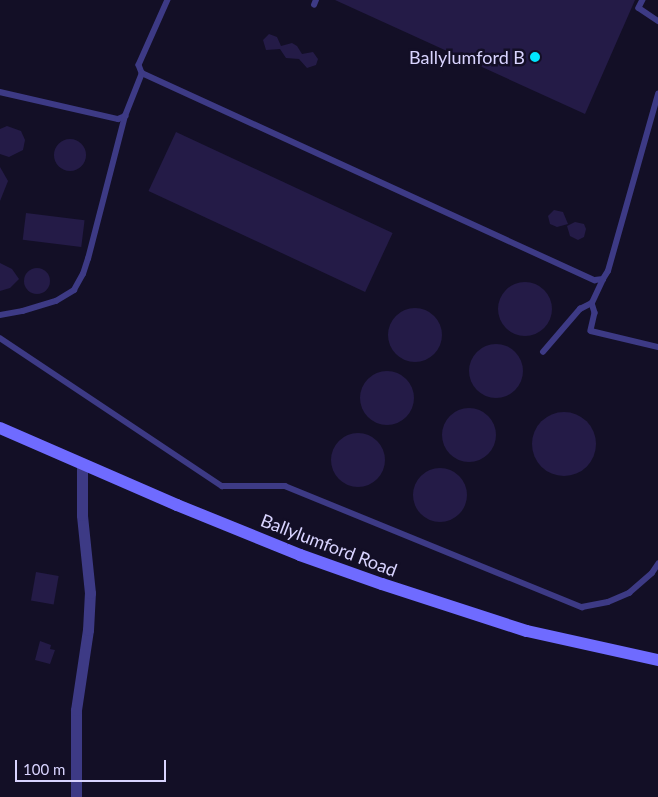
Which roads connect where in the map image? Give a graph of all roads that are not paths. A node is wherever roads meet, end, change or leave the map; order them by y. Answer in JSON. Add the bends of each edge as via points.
{"nodes":[{"id":1,"x":168,"y":0,"type":"edge"},
{"id":2,"x":643,"y":0,"type":"edge"},
{"id":3,"x":658,"y":21,"type":"edge"},
{"id":4,"x":142,"y":73,"type":"junction"},
{"id":5,"x":0,"y":92,"type":"edge"},
{"id":6,"x":658,"y":94,"type":"edge"},
{"id":7,"x":125,"y":116,"type":"junction"},
{"id":8,"x":603,"y":279,"type":"junction"},
{"id":9,"x":592,"y":303,"type":"junction"},
{"id":10,"x":0,"y":315,"type":"edge"},
{"id":11,"x":0,"y":338,"type":"edge"},
{"id":12,"x":658,"y":347,"type":"edge"},
{"id":13,"x":543,"y":352,"type":"dead end"},
{"id":14,"x":0,"y":428,"type":"edge"},
{"id":15,"x":82,"y":464,"type":"junction"},
{"id":16,"x":658,"y":564,"type":"edge"},
{"id":17,"x":658,"y":660,"type":"edge"},
{"id":18,"x":76,"y":797,"type":"edge"}],
"edges":[{"from":1,"to":4,"type":"lane","via":[[139,65]]},
{"from":2,"to":3,"type":"lane","via":[[639,8]]},
{"from":4,"to":7,"type":"lane"},
{"from":4,"to":8,"type":"lane","via":[[595,280]]},
{"from":5,"to":7,"type":"lane","via":[[118,120]]},
{"from":6,"to":8,"type":"lane","via":[[608,271]]},
{"from":7,"to":10,"type":"lane","via":[[88,259],[74,290],[56,301]]},
{"from":8,"to":9,"type":"lane"},
{"from":9,"to":12,"type":"lane","via":[[595,313],[591,331]]},
{"from":9,"to":13,"type":"lane","via":[[580,309]]},
{"from":11,"to":16,"type":"lane","via":[[222,486],[285,486],[582,607],[608,602],[629,593]]},
{"from":14,"to":15,"type":"main road","name":"Ballylumford Road"},
{"from":15,"to":17,"type":"main road","name":"Ballylumford Road","via":[[300,554],[418,597],[527,631]]},
{"from":15,"to":18,"type":"street","via":[[82,515],[90,592],[76,710]]}]}
